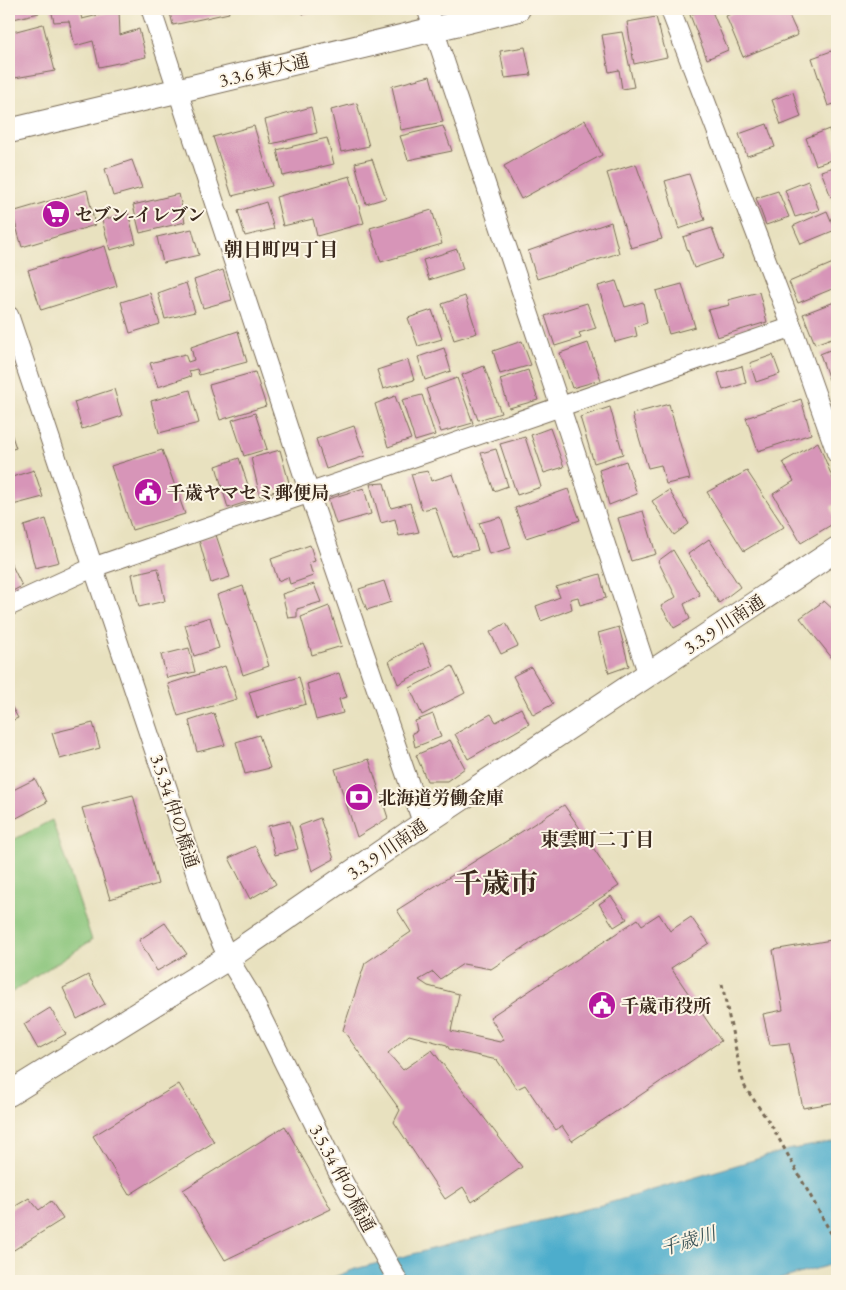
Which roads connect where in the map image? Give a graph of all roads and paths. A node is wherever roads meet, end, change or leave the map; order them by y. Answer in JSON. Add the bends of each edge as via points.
{"nodes":[{"id":1,"x":151,"y":9,"type":"edge"},
{"id":2,"x":518,"y":9,"type":"edge"},
{"id":3,"x":670,"y":9,"type":"edge"},
{"id":4,"x":430,"y":19,"type":"edge"},
{"id":5,"x":178,"y":91,"type":"junction"},
{"id":6,"x":9,"y":131,"type":"edge"},
{"id":7,"x":9,"y":316,"type":"edge"},
{"id":8,"x":792,"y":327,"type":"junction"},
{"id":9,"x":560,"y":406,"type":"junction"},
{"id":10,"x":837,"y":454,"type":"edge"},
{"id":11,"x":309,"y":492,"type":"junction"},
{"id":12,"x":837,"y":549,"type":"edge"},
{"id":13,"x":94,"y":567,"type":"junction"},
{"id":14,"x":9,"y":606,"type":"edge"},
{"id":15,"x":648,"y":674,"type":"junction"},
{"id":16,"x":423,"y":824,"type":"junction"},
{"id":17,"x":228,"y":958,"type":"junction"},
{"id":18,"x":722,"y":984,"type":"dead end"},
{"id":19,"x":9,"y":1094,"type":"edge"},
{"id":20,"x":837,"y":1244,"type":"edge"},
{"id":21,"x":398,"y":1281,"type":"edge"}],
"edges":[{"from":1,"to":5,"type":"street"},
{"from":2,"to":4,"type":"street","name":"3.3.6 東大通"},
{"from":3,"to":8,"type":"street"},
{"from":4,"to":5,"type":"street","name":"3.3.6 東大通"},
{"from":4,"to":9,"type":"street"},
{"from":5,"to":6,"type":"street","name":"3.3.6 東大通"},
{"from":5,"to":11,"type":"street"},
{"from":7,"to":13,"type":"street","name":"3.5.34 仲の橋通"},
{"from":8,"to":9,"type":"street"},
{"from":8,"to":10,"type":"street"},
{"from":9,"to":11,"type":"street"},
{"from":9,"to":15,"type":"street"},
{"from":11,"to":13,"type":"street"},
{"from":11,"to":16,"type":"street"},
{"from":12,"to":15,"type":"street","name":"3.3.9 川南通"},
{"from":13,"to":14,"type":"street"},
{"from":13,"to":17,"type":"street","name":"3.5.34 仲の橋通","via":[[210,916]]},
{"from":15,"to":16,"type":"street","name":"3.3.9 川南通"},
{"from":16,"to":17,"type":"street","name":"3.3.9 川南通"},
{"from":17,"to":19,"type":"street","name":"3.3.9 川南通"},
{"from":17,"to":21,"type":"street","name":"3.5.34 仲の橋通","via":[[250,994],[339,1174]]},
{"from":18,"to":20,"type":"path","via":[[745,1087],[773,1128]]}]}
